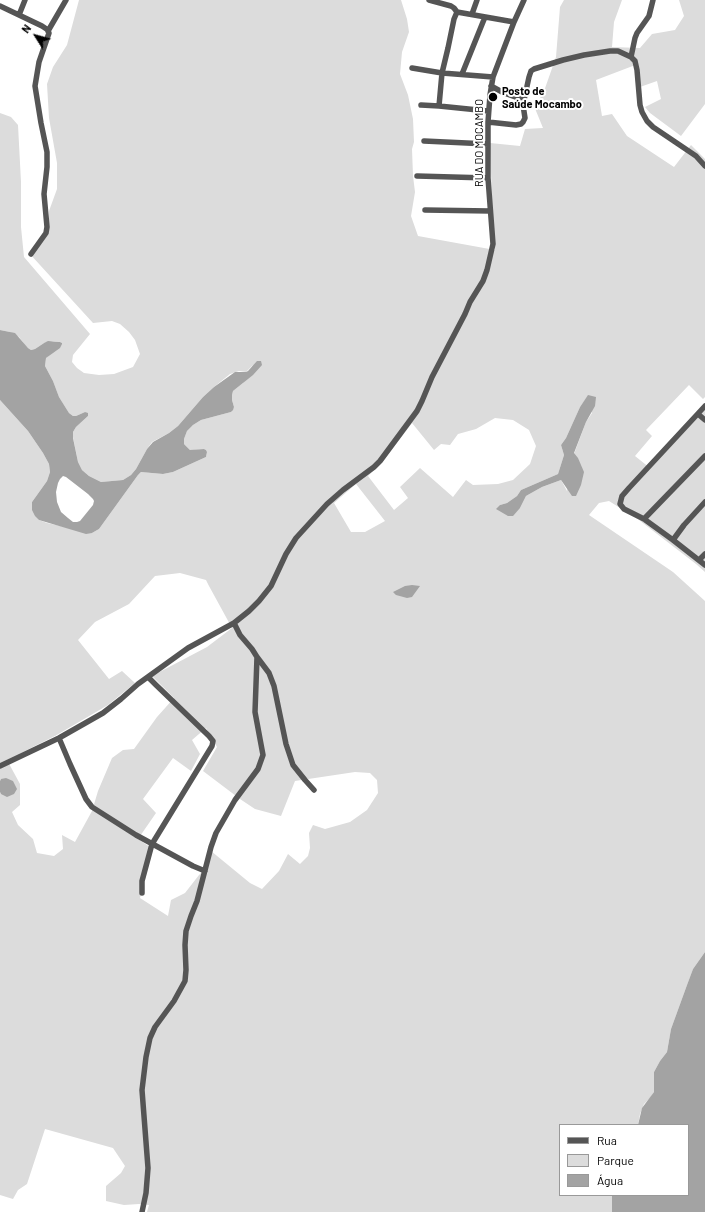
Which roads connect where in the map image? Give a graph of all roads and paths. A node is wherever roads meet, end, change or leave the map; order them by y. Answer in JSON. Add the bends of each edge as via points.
{"nodes":[{"id":1,"x":25,"y":0,"type":"edge"},
{"id":2,"x":66,"y":0,"type":"edge"},
{"id":3,"x":429,"y":0,"type":"edge"},
{"id":4,"x":477,"y":0,"type":"edge"},
{"id":5,"x":524,"y":0,"type":"edge"},
{"id":6,"x":653,"y":0,"type":"edge"},
{"id":7,"x":0,"y":6,"type":"edge"},
{"id":8,"x":457,"y":12,"type":"junction"},
{"id":9,"x":472,"y":14,"type":"junction"},
{"id":10,"x":19,"y":15,"type":"junction"},
{"id":11,"x":485,"y":17,"type":"junction"},
{"id":12,"x":514,"y":22,"type":"junction"},
{"id":13,"x":48,"y":31,"type":"junction"},
{"id":14,"x":631,"y":57,"type":"junction"},
{"id":15,"x":412,"y":68,"type":"dead end"},
{"id":16,"x":442,"y":72,"type":"junction"},
{"id":17,"x":462,"y":74,"type":"junction"},
{"id":18,"x":493,"y":77,"type":"junction"},
{"id":19,"x":491,"y":86,"type":"junction"},
{"id":20,"x":524,"y":100,"type":"junction"},
{"id":21,"x":421,"y":105,"type":"dead end"},
{"id":22,"x":439,"y":106,"type":"junction"},
{"id":23,"x":488,"y":111,"type":"junction"},
{"id":24,"x":488,"y":122,"type":"junction"},
{"id":25,"x":424,"y":141,"type":"dead end"},
{"id":26,"x":488,"y":144,"type":"junction"},
{"id":27,"x":705,"y":166,"type":"edge"},
{"id":28,"x":417,"y":176,"type":"dead end"},
{"id":29,"x":488,"y":178,"type":"junction"},
{"id":30,"x":425,"y":210,"type":"dead end"},
{"id":31,"x":490,"y":211,"type":"junction"},
{"id":32,"x":31,"y":254,"type":"dead end"},
{"id":33,"x":705,"y":406,"type":"edge"},
{"id":34,"x":698,"y":414,"type":"junction"},
{"id":35,"x":705,"y":420,"type":"edge"},
{"id":36,"x":705,"y":456,"type":"edge"},
{"id":37,"x":705,"y":502,"type":"edge"},
{"id":38,"x":644,"y":519,"type":"junction"},
{"id":39,"x":673,"y":540,"type":"junction"},
{"id":40,"x":705,"y":554,"type":"edge"},
{"id":41,"x":699,"y":560,"type":"junction"},
{"id":42,"x":705,"y":566,"type":"edge"},
{"id":43,"x":234,"y":623,"type":"junction"},
{"id":44,"x":257,"y":657,"type":"junction"},
{"id":45,"x":148,"y":677,"type":"junction"},
{"id":46,"x":59,"y":738,"type":"junction"},
{"id":47,"x":0,"y":766,"type":"edge"},
{"id":48,"x":314,"y":790,"type":"dead end"},
{"id":49,"x":152,"y":844,"type":"junction"},
{"id":50,"x":205,"y":871,"type":"junction"},
{"id":51,"x":142,"y":893,"type":"dead end"},
{"id":52,"x":142,"y":1212,"type":"edge"}],
"edges":[{"from":1,"to":10,"type":"street"},
{"from":2,"to":13,"type":"street"},
{"from":3,"to":8,"type":"street","via":[[451,6]]},
{"from":4,"to":9,"type":"street"},
{"from":5,"to":12,"type":"street","name":"RUA DO MOCAMBO"},
{"from":6,"to":14,"type":"street","via":[[649,16],[636,36]]},
{"from":7,"to":10,"type":"street"},
{"from":8,"to":9,"type":"street"},
{"from":8,"to":16,"type":"street"},
{"from":9,"to":11,"type":"street"},
{"from":10,"to":13,"type":"street"},
{"from":11,"to":12,"type":"street"},
{"from":11,"to":17,"type":"street"},
{"from":12,"to":18,"type":"street","name":"RUA DO MOCAMBO"},
{"from":13,"to":32,"type":"street","via":[[35,86],[47,152],[44,194],[47,225],[46,232]]},
{"from":14,"to":20,"type":"street","via":[[610,51],[563,60],[534,69],[529,77]]},
{"from":14,"to":27,"type":"street","via":[[636,65],[640,109],[647,121],[696,156]]},
{"from":15,"to":16,"type":"street"},
{"from":16,"to":17,"type":"street"},
{"from":16,"to":22,"type":"street"},
{"from":17,"to":18,"type":"street"},
{"from":18,"to":19,"type":"street","name":"RUA DO MOCAMBO"},
{"from":19,"to":20,"type":"street"},
{"from":19,"to":23,"type":"street","name":"RUA DO MOCAMBO"},
{"from":20,"to":24,"type":"street","via":[[525,118],[521,124]]},
{"from":21,"to":22,"type":"street"},
{"from":22,"to":23,"type":"street"},
{"from":23,"to":24,"type":"street","name":"RUA DO MOCAMBO"},
{"from":24,"to":26,"type":"street","name":"RUA DO MOCAMBO"},
{"from":25,"to":26,"type":"street"},
{"from":26,"to":29,"type":"street","name":"RUA DO MOCAMBO"},
{"from":28,"to":29,"type":"street"},
{"from":29,"to":31,"type":"street","name":"RUA DO MOCAMBO"},
{"from":30,"to":31,"type":"street"},
{"from":31,"to":43,"type":"street","name":"RUA DO MOCAMBO","via":[[492,244],[483,281],[416,411],[380,461],[332,500],[296,538],[268,591]]},
{"from":33,"to":34,"type":"street"},
{"from":34,"to":35,"type":"street"},
{"from":34,"to":38,"type":"street","via":[[622,496],[622,508]]},
{"from":36,"to":38,"type":"street"},
{"from":37,"to":39,"type":"street"},
{"from":38,"to":39,"type":"street"},
{"from":39,"to":41,"type":"street"},
{"from":40,"to":41,"type":"street"},
{"from":41,"to":42,"type":"street"},
{"from":43,"to":44,"type":"street"},
{"from":43,"to":45,"type":"street","name":"RUA DO MOCAMBO","via":[[188,648]]},
{"from":44,"to":48,"type":"street","via":[[269,673],[274,686],[293,765]]},
{"from":44,"to":50,"type":"street","via":[[255,712],[262,758],[258,769],[216,832]]},
{"from":45,"to":46,"type":"street","name":"RUA DO MOCAMBO","via":[[103,713]]},
{"from":45,"to":49,"type":"street","via":[[213,741]]},
{"from":46,"to":47,"type":"street","name":"RUA DO MOCAMBO"},
{"from":46,"to":49,"type":"street","via":[[90,805]]},
{"from":49,"to":50,"type":"street"},
{"from":49,"to":51,"type":"street","via":[[142,881]]},
{"from":50,"to":52,"type":"street","via":[[186,931],[185,981],[153,1030],[146,1057],[142,1095],[148,1177]]}]}
